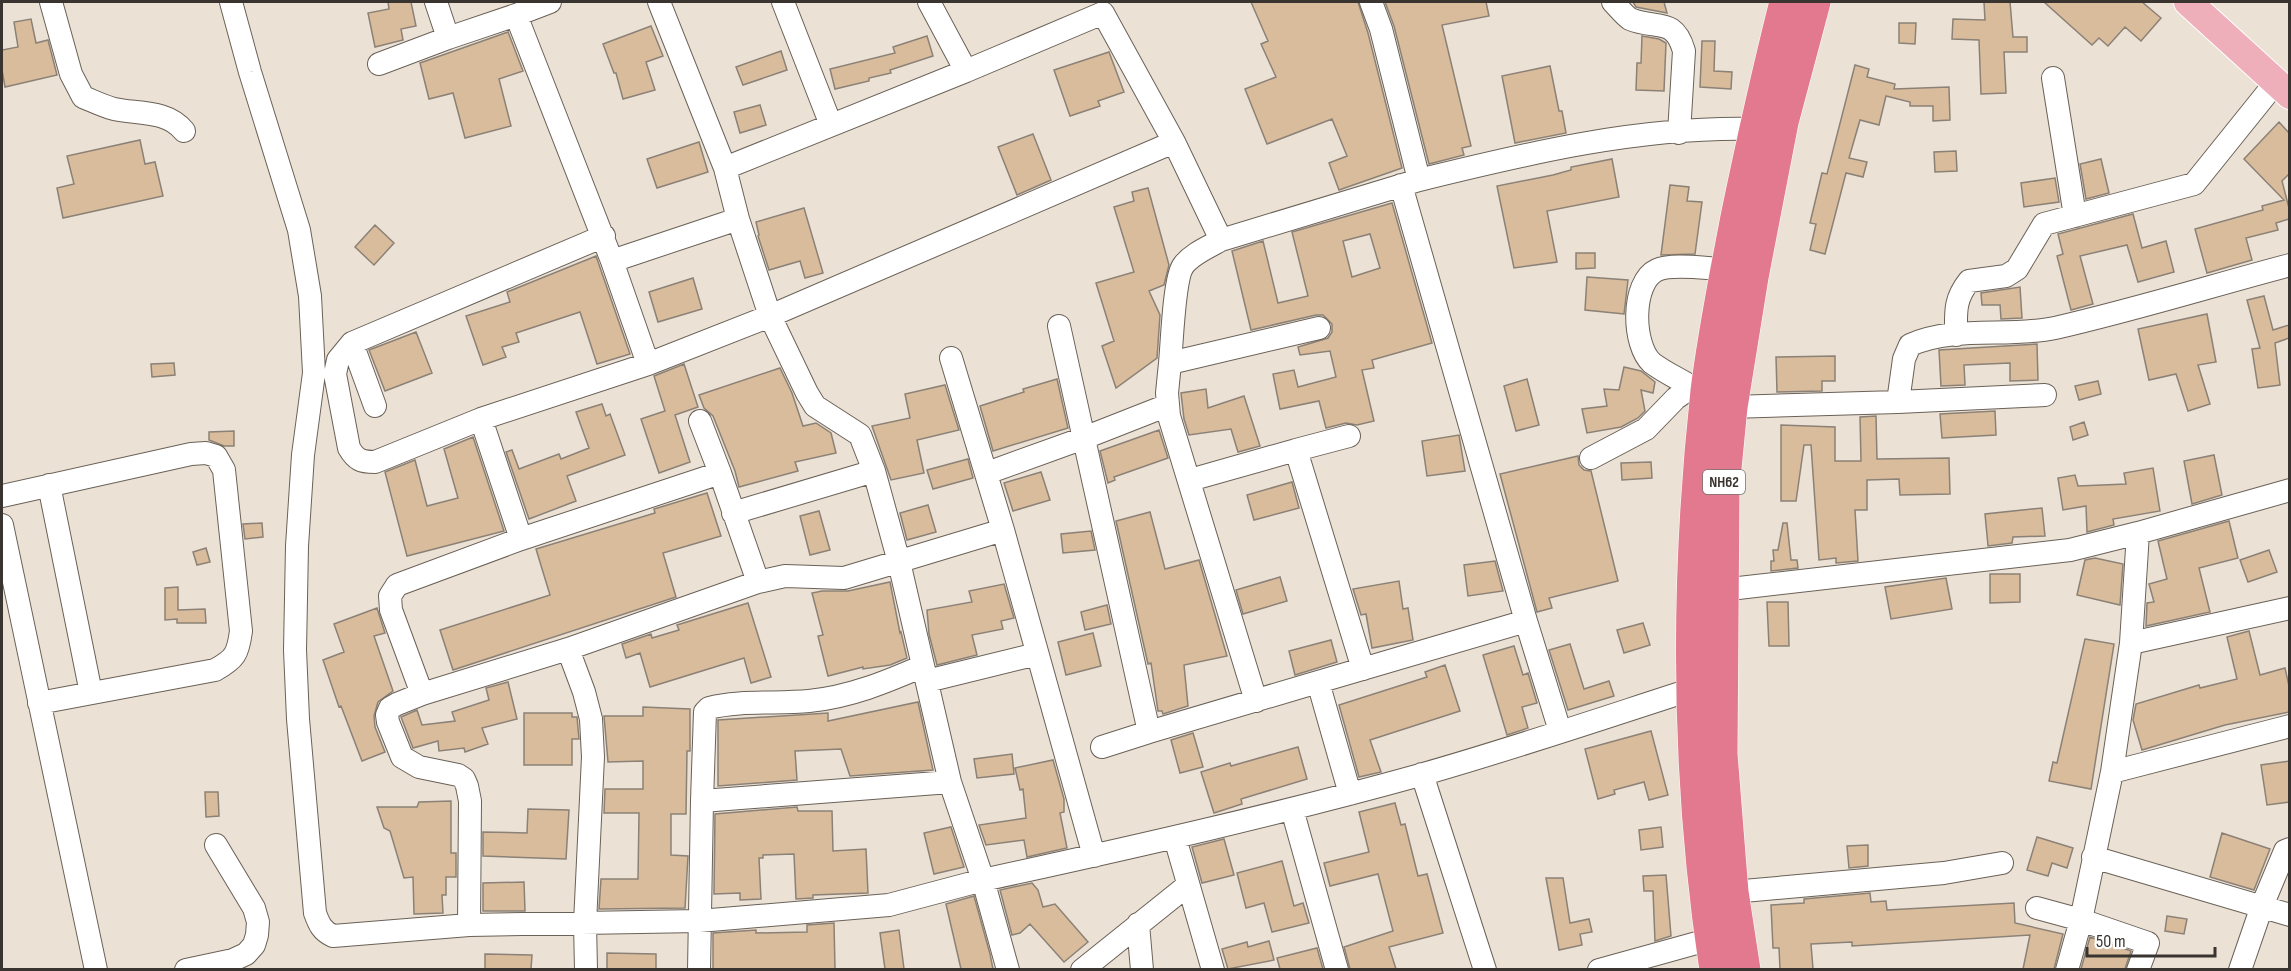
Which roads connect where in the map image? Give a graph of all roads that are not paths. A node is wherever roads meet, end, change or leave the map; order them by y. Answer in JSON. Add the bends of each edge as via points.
{"nodes":[{"id":1,"x":51,"y":2,"type":"edge"},
{"id":2,"x":231,"y":2,"type":"edge"},
{"id":3,"x":436,"y":2,"type":"edge"},
{"id":4,"x":550,"y":2,"type":"edge"},
{"id":5,"x":658,"y":2,"type":"edge"},
{"id":6,"x":783,"y":2,"type":"edge"},
{"id":7,"x":929,"y":2,"type":"edge"},
{"id":8,"x":1371,"y":2,"type":"edge"},
{"id":9,"x":1613,"y":2,"type":"edge"},
{"id":10,"x":1786,"y":2,"type":"edge"},
{"id":11,"x":1814,"y":2,"type":"edge"},
{"id":12,"x":2188,"y":2,"type":"edge"},
{"id":13,"x":2212,"y":2,"type":"edge"},
{"id":14,"x":1100,"y":7,"type":"edge"},
{"id":15,"x":516,"y":15,"type":"junction"},
{"id":16,"x":448,"y":38,"type":"junction"},
{"id":17,"x":379,"y":64,"type":"dead end"},
{"id":18,"x":966,"y":71,"type":"junction"},
{"id":19,"x":2053,"y":78,"type":"dead end"},
{"id":20,"x":2285,"y":83,"type":"edge"},
{"id":21,"x":831,"y":125,"type":"junction"},
{"id":22,"x":1755,"y":129,"type":"junction"},
{"id":23,"x":184,"y":131,"type":"dead end"},
{"id":24,"x":1678,"y":133,"type":"junction"},
{"id":25,"x":1174,"y":142,"type":"junction"},
{"id":26,"x":725,"y":168,"type":"junction"},
{"id":27,"x":1410,"y":182,"type":"junction"},
{"id":28,"x":2075,"y":216,"type":"junction"},
{"id":29,"x":738,"y":219,"type":"junction"},
{"id":30,"x":603,"y":236,"type":"junction"},
{"id":31,"x":1221,"y":240,"type":"junction"},
{"id":32,"x":612,"y":261,"type":"junction"},
{"id":33,"x":2289,"y":265,"type":"edge"},
{"id":34,"x":1727,"y":269,"type":"junction"},
{"id":35,"x":770,"y":316,"type":"junction"},
{"id":36,"x":1059,"y":326,"type":"dead end"},
{"id":37,"x":1319,"y":328,"type":"dead end"},
{"id":38,"x":1956,"y":335,"type":"junction"},
{"id":39,"x":352,"y":343,"type":"junction"},
{"id":40,"x":951,"y":358,"type":"dead end"},
{"id":41,"x":1170,"y":363,"type":"junction"},
{"id":42,"x":648,"y":364,"type":"junction"},
{"id":43,"x":1710,"y":395,"type":"junction"},
{"id":44,"x":2045,"y":395,"type":"dead end"},
{"id":45,"x":1898,"y":402,"type":"junction"},
{"id":46,"x":1168,"y":405,"type":"junction"},
{"id":47,"x":375,"y":406,"type":"dead end"},
{"id":48,"x":481,"y":419,"type":"junction"},
{"id":49,"x":700,"y":421,"type":"dead end"},
{"id":50,"x":1349,"y":436,"type":"dead end"},
{"id":51,"x":1084,"y":438,"type":"junction"},
{"id":52,"x":1296,"y":450,"type":"junction"},
{"id":53,"x":1592,"y":458,"type":"dead end"},
{"id":54,"x":874,"y":471,"type":"junction"},
{"id":55,"x":720,"y":473,"type":"junction"},
{"id":56,"x":987,"y":473,"type":"junction"},
{"id":57,"x":1190,"y":480,"type":"junction"},
{"id":58,"x":49,"y":485,"type":"junction"},
{"id":59,"x":2289,"y":490,"type":"edge"},
{"id":60,"x":2,"y":495,"type":"edge"},
{"id":61,"x":733,"y":513,"type":"junction"},
{"id":62,"x":2,"y":525,"type":"edge"},
{"id":63,"x":1003,"y":530,"type":"junction"},
{"id":64,"x":2138,"y":533,"type":"junction"},
{"id":65,"x":521,"y":539,"type":"junction"},
{"id":66,"x":899,"y":562,"type":"junction"},
{"id":67,"x":758,"y":582,"type":"junction"},
{"id":68,"x":1721,"y":590,"type":"junction"},
{"id":69,"x":2289,"y":608,"type":"edge"},
{"id":70,"x":1526,"y":621,"type":"junction"},
{"id":71,"x":2131,"y":643,"type":"junction"},
{"id":72,"x":568,"y":649,"type":"junction"},
{"id":73,"x":1037,"y":654,"type":"junction"},
{"id":74,"x":1363,"y":669,"type":"junction"},
{"id":75,"x":925,"y":674,"type":"junction"},
{"id":76,"x":1318,"y":682,"type":"junction"},
{"id":77,"x":1693,"y":689,"type":"junction"},
{"id":78,"x":91,"y":693,"type":"junction"},
{"id":79,"x":422,"y":694,"type":"junction"},
{"id":80,"x":1256,"y":701,"type":"junction"},
{"id":81,"x":39,"y":703,"type":"junction"},
{"id":82,"x":2289,"y":726,"type":"edge"},
{"id":83,"x":1560,"y":731,"type":"junction"},
{"id":84,"x":1149,"y":732,"type":"junction"},
{"id":85,"x":1102,"y":747,"type":"dead end"},
{"id":86,"x":2112,"y":772,"type":"junction"},
{"id":87,"x":1422,"y":774,"type":"junction"},
{"id":88,"x":950,"y":782,"type":"junction"},
{"id":89,"x":1350,"y":794,"type":"junction"},
{"id":90,"x":702,"y":801,"type":"junction"},
{"id":91,"x":1292,"y":809,"type":"junction"},
{"id":92,"x":1174,"y":838,"type":"junction"},
{"id":93,"x":216,"y":845,"type":"dead end"},
{"id":94,"x":2289,"y":849,"type":"edge"},
{"id":95,"x":1094,"y":856,"type":"junction"},
{"id":96,"x":2093,"y":857,"type":"junction"},
{"id":97,"x":2002,"y":863,"type":"dead end"},
{"id":98,"x":983,"y":880,"type":"junction"},
{"id":99,"x":1188,"y":885,"type":"junction"},
{"id":100,"x":1732,"y":892,"type":"junction"},
{"id":101,"x":2262,"y":906,"type":"junction"},
{"id":102,"x":2037,"y":908,"type":"dead end"},
{"id":103,"x":2289,"y":915,"type":"edge"},
{"id":104,"x":2081,"y":920,"type":"junction"},
{"id":105,"x":699,"y":921,"type":"junction"},
{"id":106,"x":585,"y":923,"type":"junction"},
{"id":107,"x":1138,"y":924,"type":"junction"},
{"id":108,"x":469,"y":925,"type":"junction"},
{"id":109,"x":1713,"y":954,"type":"edge"},
{"id":110,"x":96,"y":969,"type":"edge"},
{"id":111,"x":186,"y":969,"type":"edge"},
{"id":112,"x":586,"y":969,"type":"edge"},
{"id":113,"x":699,"y":969,"type":"edge"},
{"id":114,"x":1008,"y":969,"type":"edge"},
{"id":115,"x":1082,"y":969,"type":"edge"},
{"id":116,"x":1142,"y":969,"type":"edge"},
{"id":117,"x":1213,"y":969,"type":"edge"},
{"id":118,"x":1337,"y":969,"type":"edge"},
{"id":119,"x":1485,"y":969,"type":"edge"},
{"id":120,"x":1599,"y":969,"type":"edge"},
{"id":121,"x":1744,"y":969,"type":"edge"},
{"id":122,"x":2067,"y":969,"type":"edge"},
{"id":123,"x":2138,"y":969,"type":"edge"},
{"id":124,"x":2240,"y":969,"type":"edge"}],
"edges":[{"from":1,"to":23,"type":"street","via":[[71,74],[83,97],[112,108],[165,117]]},
{"from":2,"to":108,"type":"street","via":[[299,230],[310,296],[314,373],[303,455],[295,650],[315,913],[319,925],[333,936]]},
{"from":3,"to":16,"type":"street"},
{"from":4,"to":15,"type":"street"},
{"from":5,"to":26,"type":"street"},
{"from":6,"to":21,"type":"street"},
{"from":7,"to":18,"type":"street"},
{"from":8,"to":27,"type":"street","via":[[1381,29]]},
{"from":9,"to":24,"type":"street","via":[[1628,18],[1671,27],[1681,39],[1684,51]]},
{"from":10,"to":22,"type":"highway","number":"NH62"},
{"from":11,"to":43,"type":"highway","number":"NH62","via":[[1782,122],[1752,277]]},
{"from":12,"to":20,"type":"main road"},
{"from":13,"to":20,"type":"main road"},
{"from":14,"to":18,"type":"street"},
{"from":14,"to":25,"type":"street"},
{"from":15,"to":16,"type":"street"},
{"from":15,"to":30,"type":"street"},
{"from":16,"to":17,"type":"street"},
{"from":18,"to":21,"type":"street"},
{"from":19,"to":28,"type":"street"},
{"from":20,"to":28,"type":"street","via":[[2194,184]]},
{"from":21,"to":26,"type":"street"},
{"from":22,"to":24,"type":"street"},
{"from":22,"to":34,"type":"highway","number":"NH62"},
{"from":24,"to":27,"type":"street","via":[[1515,156]]},
{"from":25,"to":31,"type":"street"},
{"from":25,"to":35,"type":"street"},
{"from":26,"to":29,"type":"street"},
{"from":27,"to":31,"type":"street"},
{"from":27,"to":70,"type":"street"},
{"from":28,"to":38,"type":"street","via":[[2044,224],[2017,269],[2006,276],[1969,281],[1956,306]]},
{"from":29,"to":32,"type":"street"},
{"from":29,"to":35,"type":"street"},
{"from":30,"to":32,"type":"street"},
{"from":30,"to":39,"type":"street"},
{"from":31,"to":41,"type":"street","via":[[1182,267]]},
{"from":32,"to":42,"type":"street"},
{"from":33,"to":38,"type":"street","via":[[2052,328]]},
{"from":34,"to":43,"type":"highway","number":"NH62"},
{"from":34,"to":43,"type":"street","via":[[1659,269],[1649,275],[1641,290],[1636,328],[1651,362]]},
{"from":35,"to":42,"type":"street"},
{"from":35,"to":54,"type":"street","via":[[815,406],[860,435]]},
{"from":36,"to":51,"type":"street"},
{"from":37,"to":41,"type":"street"},
{"from":38,"to":45,"type":"street","via":[[1910,345],[1904,358]]},
{"from":39,"to":47,"type":"street"},
{"from":39,"to":48,"type":"street","via":[[338,360],[335,374],[349,448],[355,458],[375,462]]},
{"from":40,"to":56,"type":"street"},
{"from":41,"to":46,"type":"street"},
{"from":42,"to":48,"type":"street"},
{"from":43,"to":45,"type":"street"},
{"from":43,"to":53,"type":"street","via":[[1676,398],[1646,429]]},
{"from":43,"to":68,"type":"highway","number":"NH62","via":[[1723,489]]},
{"from":43,"to":77,"type":"highway","number":"NH62","via":[[1699,479]]},
{"from":44,"to":45,"type":"street"},
{"from":46,"to":51,"type":"street"},
{"from":46,"to":57,"type":"street"},
{"from":48,"to":65,"type":"street"},
{"from":49,"to":55,"type":"street"},
{"from":50,"to":52,"type":"street"},
{"from":51,"to":56,"type":"street"},
{"from":51,"to":84,"type":"street"},
{"from":52,"to":57,"type":"street"},
{"from":52,"to":74,"type":"street"},
{"from":54,"to":61,"type":"street"},
{"from":54,"to":66,"type":"street"},
{"from":55,"to":61,"type":"street"},
{"from":55,"to":65,"type":"street"},
{"from":56,"to":63,"type":"street"},
{"from":57,"to":80,"type":"street"},
{"from":58,"to":60,"type":"street"},
{"from":58,"to":78,"type":"street"},
{"from":58,"to":78,"type":"street","via":[[198,453],[216,456],[224,470],[241,631],[236,655],[215,670]]},
{"from":59,"to":64,"type":"street"},
{"from":61,"to":67,"type":"street"},
{"from":62,"to":81,"type":"street"},
{"from":63,"to":66,"type":"street"},
{"from":63,"to":73,"type":"street"},
{"from":64,"to":68,"type":"street","via":[[2070,550]]},
{"from":64,"to":71,"type":"street"},
{"from":65,"to":79,"type":"street","via":[[397,585],[390,596],[391,610]]},
{"from":66,"to":67,"type":"street","via":[[844,578],[784,576]]},
{"from":66,"to":75,"type":"street"},
{"from":67,"to":72,"type":"street"},
{"from":68,"to":100,"type":"highway","number":"NH62","via":[[1720,754]]},
{"from":69,"to":71,"type":"street"},
{"from":70,"to":74,"type":"street"},
{"from":70,"to":83,"type":"street"},
{"from":71,"to":86,"type":"street"},
{"from":72,"to":79,"type":"street"},
{"from":72,"to":106,"type":"street","via":[[591,719],[593,757]]},
{"from":73,"to":75,"type":"street"},
{"from":73,"to":95,"type":"street"},
{"from":74,"to":76,"type":"street"},
{"from":75,"to":88,"type":"street"},
{"from":75,"to":90,"type":"street","via":[[811,701],[708,708]]},
{"from":76,"to":80,"type":"street"},
{"from":76,"to":89,"type":"street"},
{"from":77,"to":83,"type":"street"},
{"from":77,"to":109,"type":"highway","number":"NH62","via":[[1698,835]]},
{"from":78,"to":81,"type":"street"},
{"from":79,"to":108,"type":"street","via":[[390,708],[388,722],[402,758],[419,767],[458,775],[467,786]]},
{"from":80,"to":84,"type":"street"},
{"from":81,"to":110,"type":"street"},
{"from":82,"to":86,"type":"street"},
{"from":83,"to":87,"type":"street"},
{"from":84,"to":85,"type":"street"},
{"from":86,"to":96,"type":"street"},
{"from":87,"to":89,"type":"street"},
{"from":87,"to":119,"type":"street"},
{"from":88,"to":90,"type":"street"},
{"from":88,"to":98,"type":"street"},
{"from":89,"to":91,"type":"street"},
{"from":90,"to":105,"type":"street"},
{"from":91,"to":92,"type":"street"},
{"from":91,"to":118,"type":"street"},
{"from":92,"to":95,"type":"street"},
{"from":92,"to":99,"type":"street"},
{"from":93,"to":111,"type":"street","via":[[254,908],[257,936],[246,954]]},
{"from":94,"to":101,"type":"street"},
{"from":95,"to":98,"type":"street"},
{"from":96,"to":101,"type":"street"},
{"from":96,"to":104,"type":"street"},
{"from":97,"to":100,"type":"street","via":[[1944,873]]},
{"from":98,"to":105,"type":"street","via":[[889,905]]},
{"from":98,"to":114,"type":"street"},
{"from":99,"to":107,"type":"street"},
{"from":99,"to":117,"type":"street"},
{"from":100,"to":121,"type":"highway","number":"NH62"},
{"from":101,"to":103,"type":"street"},
{"from":101,"to":124,"type":"street"},
{"from":102,"to":104,"type":"street"},
{"from":104,"to":122,"type":"street"},
{"from":104,"to":123,"type":"street","via":[[2148,943]]},
{"from":105,"to":106,"type":"street"},
{"from":105,"to":113,"type":"street"},
{"from":106,"to":108,"type":"street"},
{"from":106,"to":112,"type":"street"},
{"from":107,"to":115,"type":"street"},
{"from":107,"to":116,"type":"street"},
{"from":109,"to":120,"type":"street"}]}
